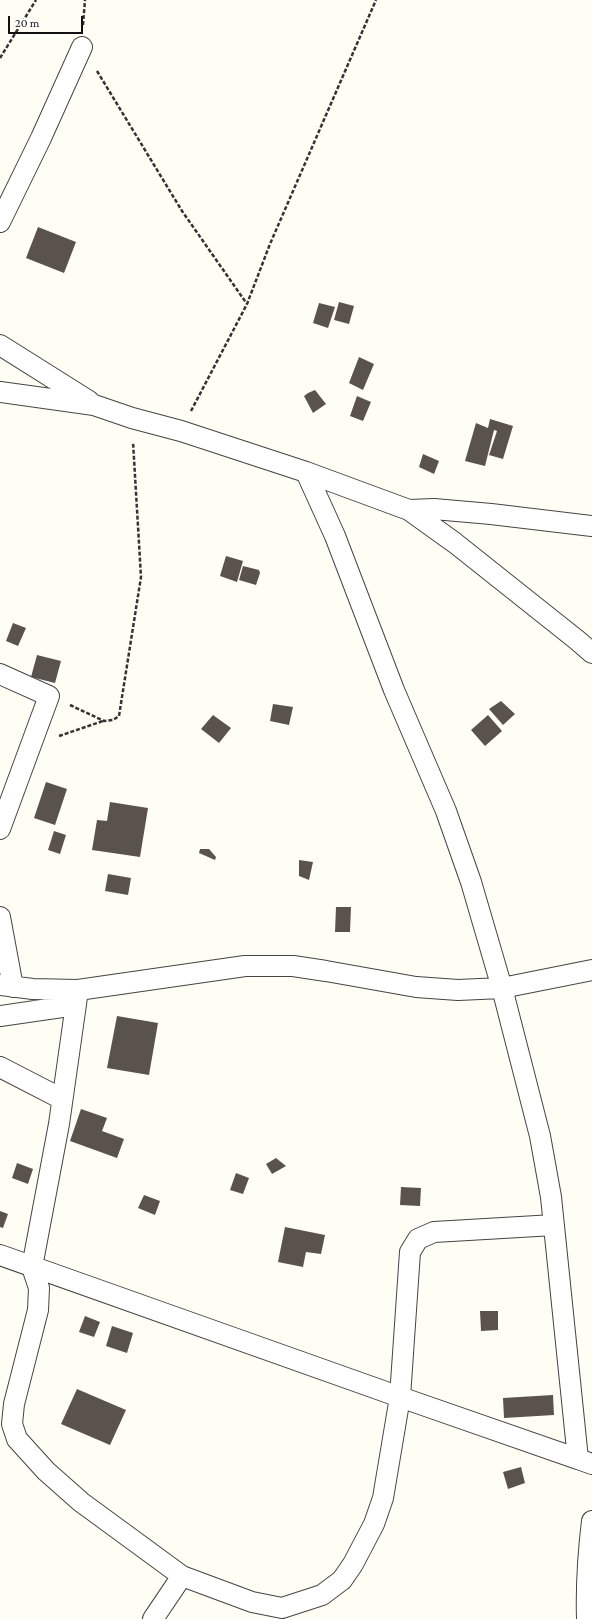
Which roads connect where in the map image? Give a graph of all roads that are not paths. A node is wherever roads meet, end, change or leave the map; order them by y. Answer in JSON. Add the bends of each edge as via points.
{"nodes":[{"id":1,"x":82,"y":47,"type":"road end"},
{"id":2,"x":0,"y":222,"type":"edge"},
{"id":3,"x":0,"y":345,"type":"edge"},
{"id":4,"x":0,"y":392,"type":"edge"},
{"id":5,"x":94,"y":404,"type":"junction"},
{"id":6,"x":306,"y":472,"type":"junction"},
{"id":7,"x":409,"y":510,"type":"junction"},
{"id":8,"x":592,"y":526,"type":"edge"},
{"id":9,"x":592,"y":653,"type":"edge"},
{"id":10,"x":0,"y":674,"type":"edge"},
{"id":11,"x":0,"y":829,"type":"edge"},
{"id":12,"x":0,"y":917,"type":"edge"},
{"id":13,"x":592,"y":970,"type":"edge"},
{"id":14,"x":6,"y":986,"type":"edge"},
{"id":15,"x":502,"y":988,"type":"junction"},
{"id":16,"x":77,"y":998,"type":"junction"},
{"id":17,"x":0,"y":1016,"type":"edge"},
{"id":18,"x":0,"y":1067,"type":"edge"},
{"id":19,"x":62,"y":1099,"type":"junction"},
{"id":20,"x":554,"y":1224,"type":"junction"},
{"id":21,"x":0,"y":1255,"type":"edge"},
{"id":22,"x":32,"y":1267,"type":"junction"},
{"id":23,"x":400,"y":1398,"type":"junction"},
{"id":24,"x":585,"y":1462,"type":"edge"},
{"id":25,"x":592,"y":1521,"type":"edge"},
{"id":26,"x":182,"y":1576,"type":"junction"},
{"id":27,"x":153,"y":1619,"type":"edge"},
{"id":28,"x":587,"y":1619,"type":"edge"}],
"edges":[{"from":1,"to":2,"type":"street"},
{"from":3,"to":5,"type":"street"},
{"from":4,"to":5,"type":"street"},
{"from":5,"to":6,"type":"street"},
{"from":6,"to":7,"type":"street"},
{"from":6,"to":15,"type":"street","via":[[335,536],[394,690],[446,811],[471,882]]},
{"from":7,"to":8,"type":"street","via":[[434,509]]},
{"from":7,"to":9,"type":"street","via":[[467,552]]},
{"from":10,"to":11,"type":"street","via":[[49,696]]},
{"from":12,"to":14,"type":"street"},
{"from":13,"to":15,"type":"street"},
{"from":14,"to":16,"type":"street"},
{"from":15,"to":16,"type":"street","via":[[458,990],[416,987],[293,966],[245,966]]},
{"from":15,"to":20,"type":"street","via":[[540,1136]]},
{"from":16,"to":17,"type":"street"},
{"from":16,"to":19,"type":"street"},
{"from":18,"to":19,"type":"street"},
{"from":19,"to":22,"type":"street"},
{"from":20,"to":23,"type":"street","via":[[434,1232],[418,1239],[410,1252]]},
{"from":20,"to":24,"type":"street"},
{"from":21,"to":22,"type":"street"},
{"from":22,"to":23,"type":"street"},
{"from":22,"to":26,"type":"street","via":[[39,1288],[38,1310],[14,1404],[12,1424],[17,1439],[46,1471],[81,1502]]},
{"from":23,"to":24,"type":"street"},
{"from":23,"to":26,"type":"street","via":[[383,1498],[374,1524],[342,1580],[322,1595],[282,1608],[252,1602]]},
{"from":25,"to":28,"type":"street","via":[[586,1594]]},
{"from":26,"to":27,"type":"street"}]}
